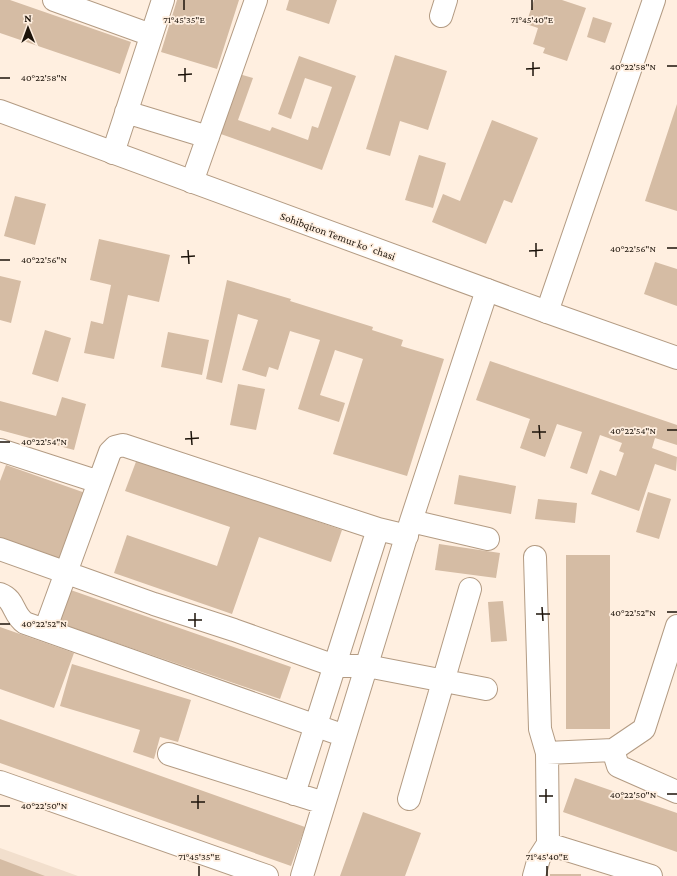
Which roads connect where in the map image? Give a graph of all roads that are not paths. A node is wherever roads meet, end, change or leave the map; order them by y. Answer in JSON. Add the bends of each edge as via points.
{"nodes":[{"id":1,"x":54,"y":0,"type":"edge"},
{"id":2,"x":163,"y":0,"type":"edge"},
{"id":3,"x":256,"y":0,"type":"edge"},
{"id":4,"x":654,"y":0,"type":"edge"},
{"id":5,"x":151,"y":36,"type":"junction"},
{"id":6,"x":0,"y":111,"type":"edge"},
{"id":7,"x":126,"y":112,"type":"junction"},
{"id":8,"x":208,"y":137,"type":"junction"},
{"id":9,"x":113,"y":153,"type":"junction"},
{"id":10,"x":192,"y":182,"type":"junction"},
{"id":11,"x":487,"y":290,"type":"junction"},
{"id":12,"x":546,"y":312,"type":"junction"},
{"id":13,"x":677,"y":358,"type":"edge"},
{"id":14,"x":0,"y":450,"type":"edge"},
{"id":15,"x":99,"y":482,"type":"junction"},
{"id":16,"x":409,"y":528,"type":"junction"},
{"id":17,"x":378,"y":529,"type":"junction"},
{"id":18,"x":488,"y":539,"type":"dead end"},
{"id":19,"x":0,"y":549,"type":"edge"},
{"id":20,"x":535,"y":557,"type":"dead end"},
{"id":21,"x":66,"y":572,"type":"junction"},
{"id":22,"x":470,"y":589,"type":"dead end"},
{"id":23,"x":0,"y":594,"type":"edge"},
{"id":24,"x":356,"y":600,"type":"junction"},
{"id":25,"x":384,"y":609,"type":"junction"},
{"id":26,"x":677,"y":626,"type":"edge"},
{"id":27,"x":45,"y":630,"type":"junction"},
{"id":28,"x":334,"y":666,"type":"junction"},
{"id":29,"x":367,"y":666,"type":"junction"},
{"id":30,"x":444,"y":681,"type":"junction"},
{"id":31,"x":486,"y":689,"type":"dead end"},
{"id":32,"x":316,"y":725,"type":"junction"},
{"id":33,"x":345,"y":736,"type":"junction"},
{"id":34,"x":613,"y":750,"type":"junction"},
{"id":35,"x":548,"y":753,"type":"junction"},
{"id":36,"x":169,"y":754,"type":"dead end"},
{"id":37,"x":0,"y":782,"type":"edge"},
{"id":38,"x":677,"y":792,"type":"edge"},
{"id":39,"x":294,"y":794,"type":"junction"},
{"id":40,"x":409,"y":799,"type":"dead end"},
{"id":41,"x":324,"y":803,"type":"junction"},
{"id":42,"x":548,"y":844,"type":"junction"},
{"id":43,"x":608,"y":870,"type":"edge"},
{"id":44,"x":267,"y":876,"type":"edge"},
{"id":45,"x":302,"y":876,"type":"edge"},
{"id":46,"x":534,"y":876,"type":"edge"},
{"id":47,"x":651,"y":876,"type":"edge"}],
"edges":[{"from":1,"to":5,"type":"main road"},
{"from":2,"to":5,"type":"main road"},
{"from":3,"to":8,"type":"main road"},
{"from":4,"to":12,"type":"main road"},
{"from":5,"to":7,"type":"main road"},
{"from":6,"to":9,"type":"main road","name":"Sohibqiron Temur koʻchasi"},
{"from":7,"to":8,"type":"main road"},
{"from":7,"to":9,"type":"main road"},
{"from":8,"to":10,"type":"main road"},
{"from":9,"to":10,"type":"main road","name":"Sohibqiron Temur koʻchasi"},
{"from":10,"to":11,"type":"main road","name":"Sohibqiron Temur koʻchasi"},
{"from":11,"to":12,"type":"main road","name":"Sohibqiron Temur koʻchasi"},
{"from":11,"to":16,"type":"main road"},
{"from":12,"to":13,"type":"main road","name":"Sohibqiron Temur koʻchasi"},
{"from":14,"to":15,"type":"main road"},
{"from":15,"to":17,"type":"main road","via":[[110,452],[114,446],[123,445]]},
{"from":15,"to":21,"type":"main road"},
{"from":16,"to":17,"type":"main road"},
{"from":16,"to":18,"type":"main road"},
{"from":16,"to":25,"type":"main road"},
{"from":17,"to":24,"type":"main road"},
{"from":19,"to":21,"type":"main road"},
{"from":20,"to":35,"type":"main road","via":[[540,729]]},
{"from":21,"to":27,"type":"main road"},
{"from":21,"to":28,"type":"main road"},
{"from":22,"to":30,"type":"main road"},
{"from":23,"to":27,"type":"main road","via":[[12,603],[18,618]]},
{"from":24,"to":25,"type":"main road"},
{"from":24,"to":28,"type":"main road"},
{"from":25,"to":29,"type":"main road"},
{"from":26,"to":34,"type":"main road","via":[[644,729]]},
{"from":27,"to":32,"type":"main road"},
{"from":28,"to":29,"type":"main road"},
{"from":28,"to":32,"type":"main road"},
{"from":29,"to":30,"type":"main road"},
{"from":29,"to":33,"type":"main road"},
{"from":30,"to":31,"type":"main road"},
{"from":30,"to":40,"type":"main road"},
{"from":32,"to":33,"type":"main road"},
{"from":32,"to":39,"type":"main road"},
{"from":33,"to":41,"type":"main road"},
{"from":34,"to":35,"type":"main road"},
{"from":34,"to":38,"type":"main road","via":[[618,766]]},
{"from":35,"to":42,"type":"main road"},
{"from":36,"to":39,"type":"main road"},
{"from":37,"to":44,"type":"main road"},
{"from":39,"to":41,"type":"main road"},
{"from":41,"to":45,"type":"main road"},
{"from":42,"to":43,"type":"main road"},
{"from":42,"to":46,"type":"main road","via":[[539,858]]},
{"from":43,"to":47,"type":"main road"}]}
